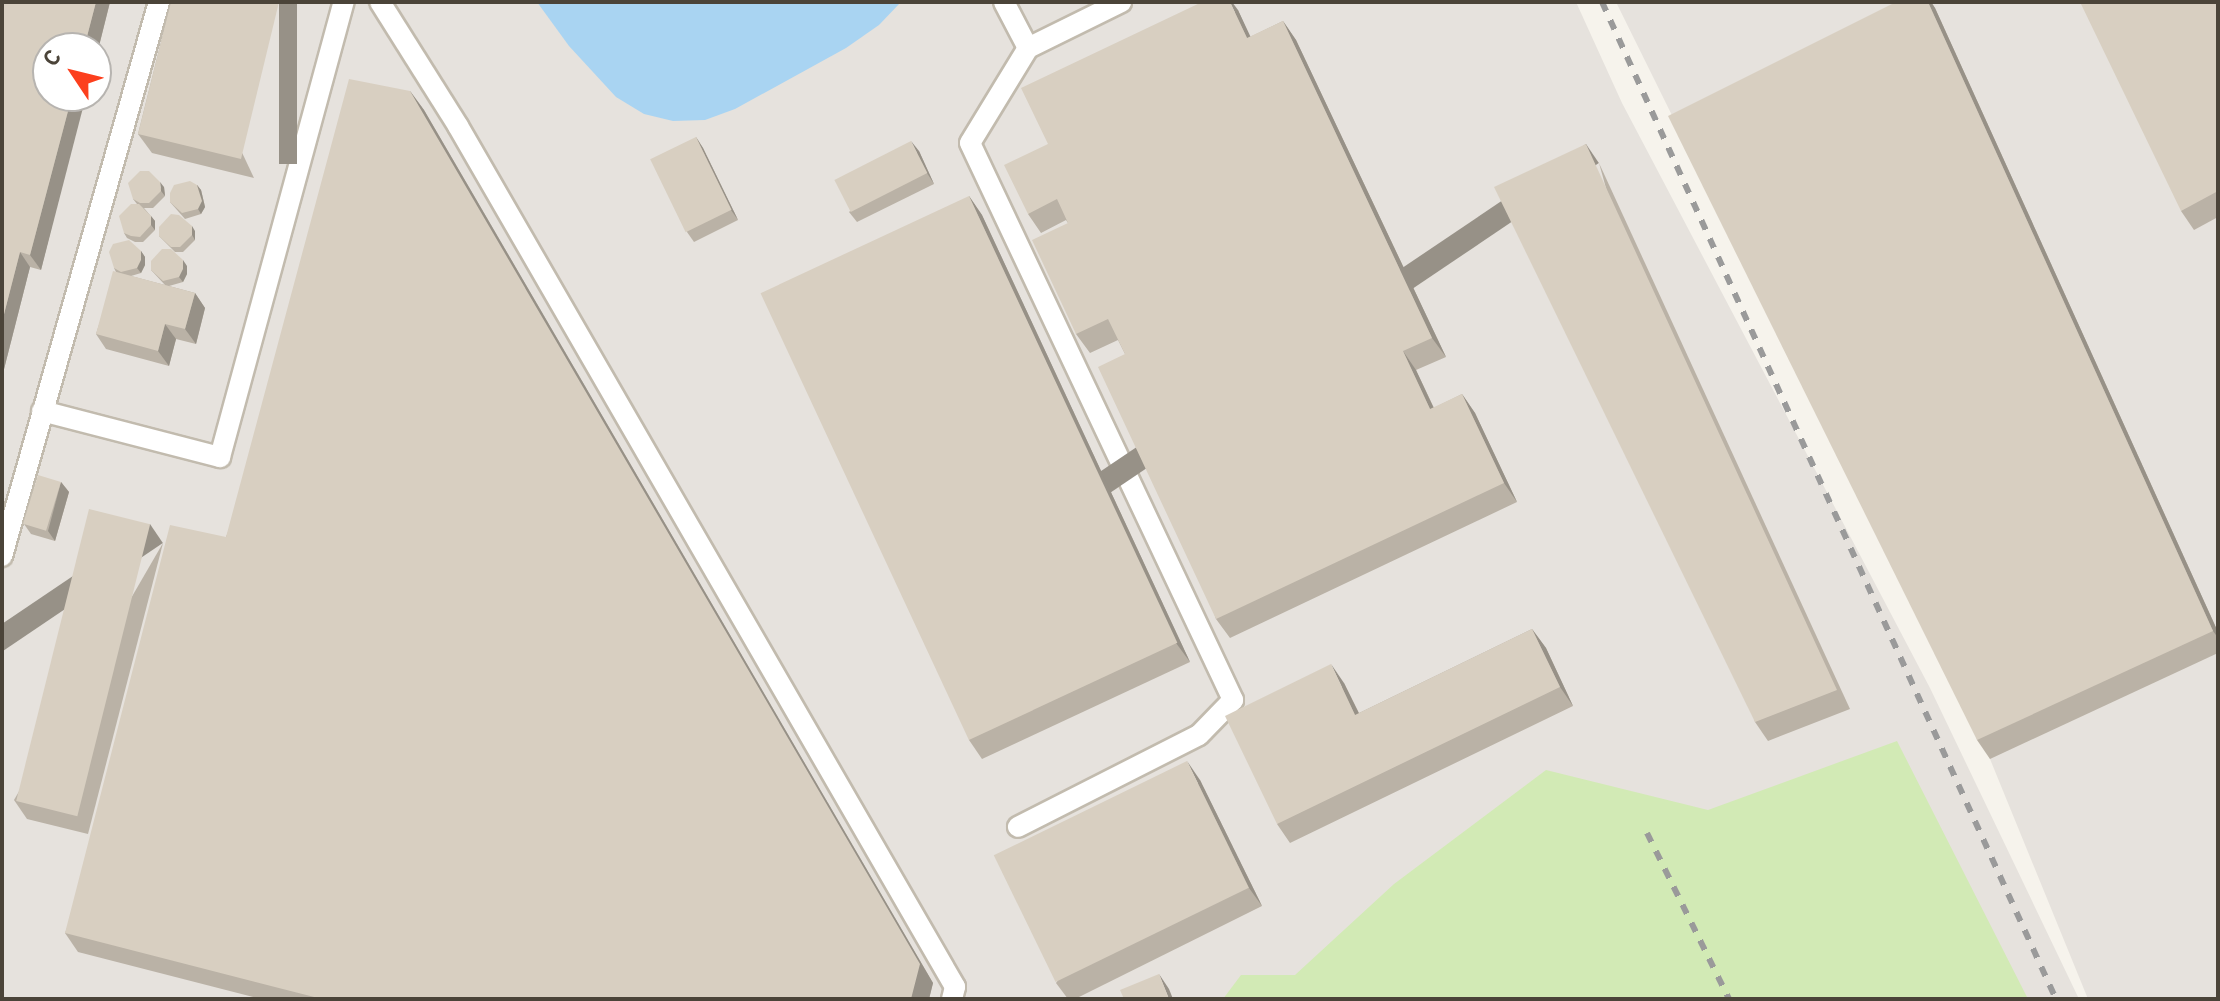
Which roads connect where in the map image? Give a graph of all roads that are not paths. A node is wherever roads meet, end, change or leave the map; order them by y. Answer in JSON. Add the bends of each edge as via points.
{"nodes":[{"id":1,"x":159,"y":2,"type":"edge"},
{"id":2,"x":344,"y":2,"type":"edge"},
{"id":3,"x":380,"y":2,"type":"edge"},
{"id":4,"x":1004,"y":2,"type":"edge"},
{"id":5,"x":1121,"y":2,"type":"edge"},
{"id":6,"x":1028,"y":48,"type":"junction"},
{"id":7,"x":42,"y":411,"type":"junction"},
{"id":8,"x":2,"y":556,"type":"edge"},
{"id":9,"x":1018,"y":827,"type":"dead end"},
{"id":10,"x":952,"y":999,"type":"edge"}],
"edges":[{"from":1,"to":7,"type":"lane"},
{"from":2,"to":7,"type":"lane","via":[[220,457]]},
{"from":3,"to":10,"type":"lane","via":[[466,140],[947,973],[955,987]]},
{"from":4,"to":6,"type":"lane"},
{"from":5,"to":6,"type":"lane"},
{"from":6,"to":9,"type":"lane","via":[[970,143],[1233,700],[1199,735]]},
{"from":7,"to":8,"type":"lane"}]}
